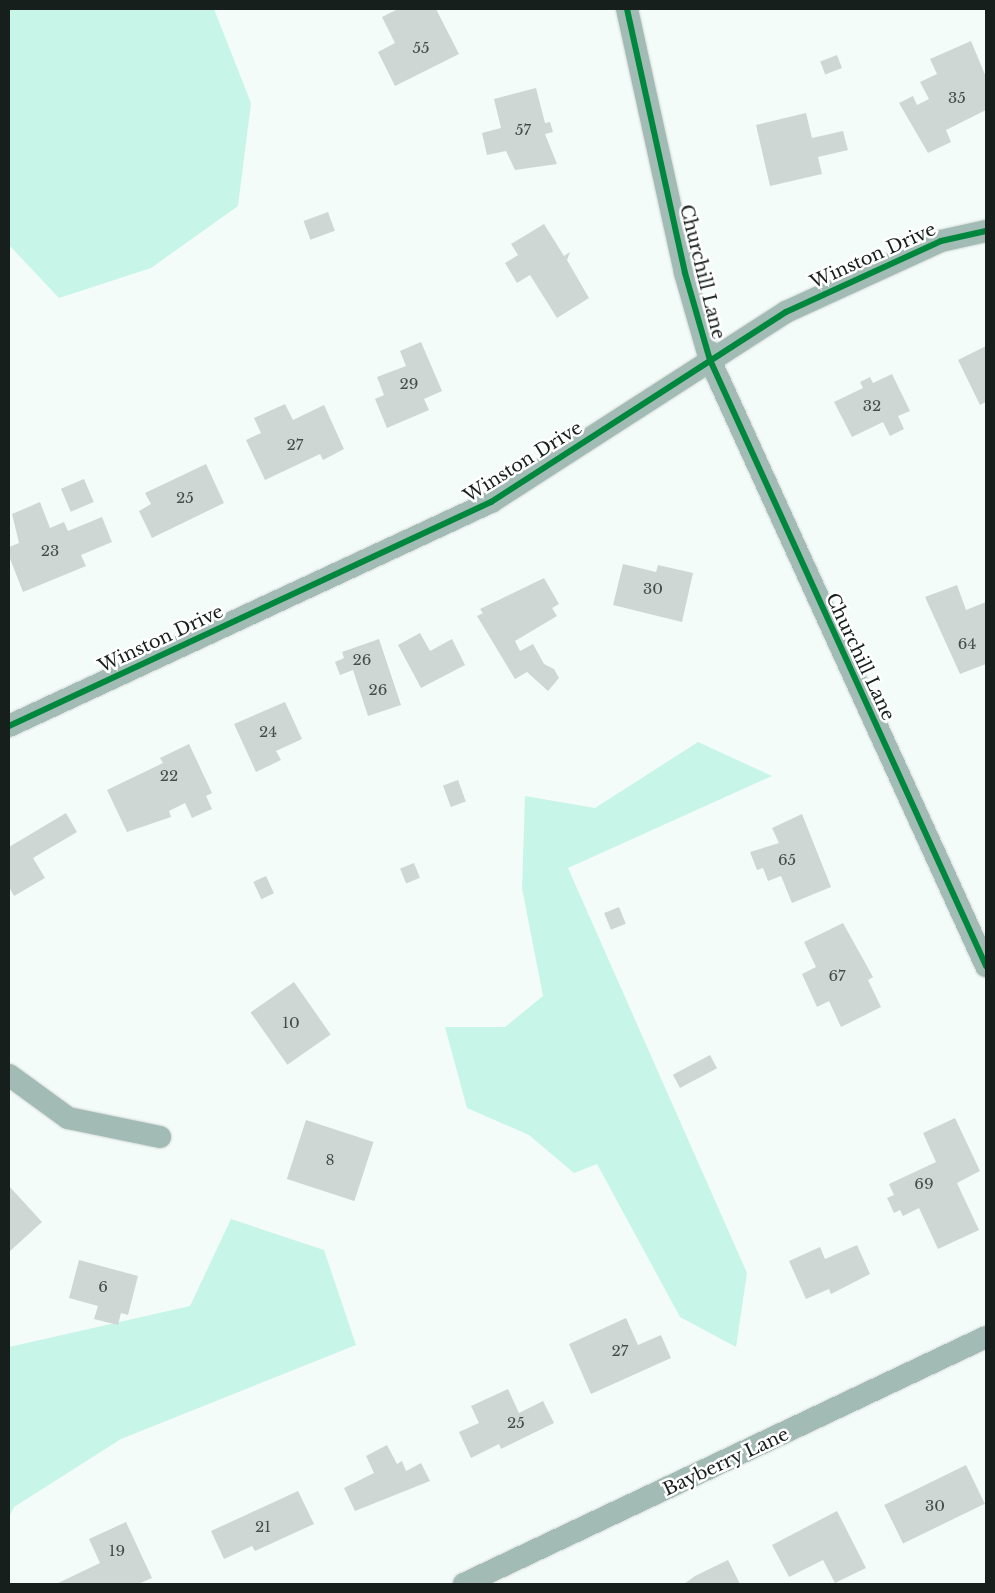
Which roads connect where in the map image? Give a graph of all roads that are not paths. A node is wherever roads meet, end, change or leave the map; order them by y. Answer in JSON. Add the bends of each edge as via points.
{"nodes":[{"id":1,"x":627,"y":9,"type":"edge"},
{"id":2,"x":986,"y":231,"type":"edge"},
{"id":3,"x":710,"y":360,"type":"junction"},
{"id":4,"x":9,"y":726,"type":"edge"},
{"id":5,"x":986,"y":966,"type":"edge"},
{"id":6,"x":9,"y":1075,"type":"edge"},
{"id":7,"x":160,"y":1137,"type":"dead end"},
{"id":8,"x":986,"y":1337,"type":"edge"},
{"id":9,"x":464,"y":1584,"type":"edge"}],
"edges":[{"from":1,"to":3,"type":"street","name":"Churchill Lane","via":[[685,273]]},
{"from":2,"to":3,"type":"street","name":"Winston Drive","via":[[941,241],[862,274],[786,312]]},
{"from":3,"to":4,"type":"street","name":"Winston Drive","via":[[491,502]]},
{"from":3,"to":5,"type":"street","name":"Churchill Lane"},
{"from":6,"to":7,"type":"street","via":[[68,1118]]},
{"from":8,"to":9,"type":"street","name":"Bayberry Lane"}]}
